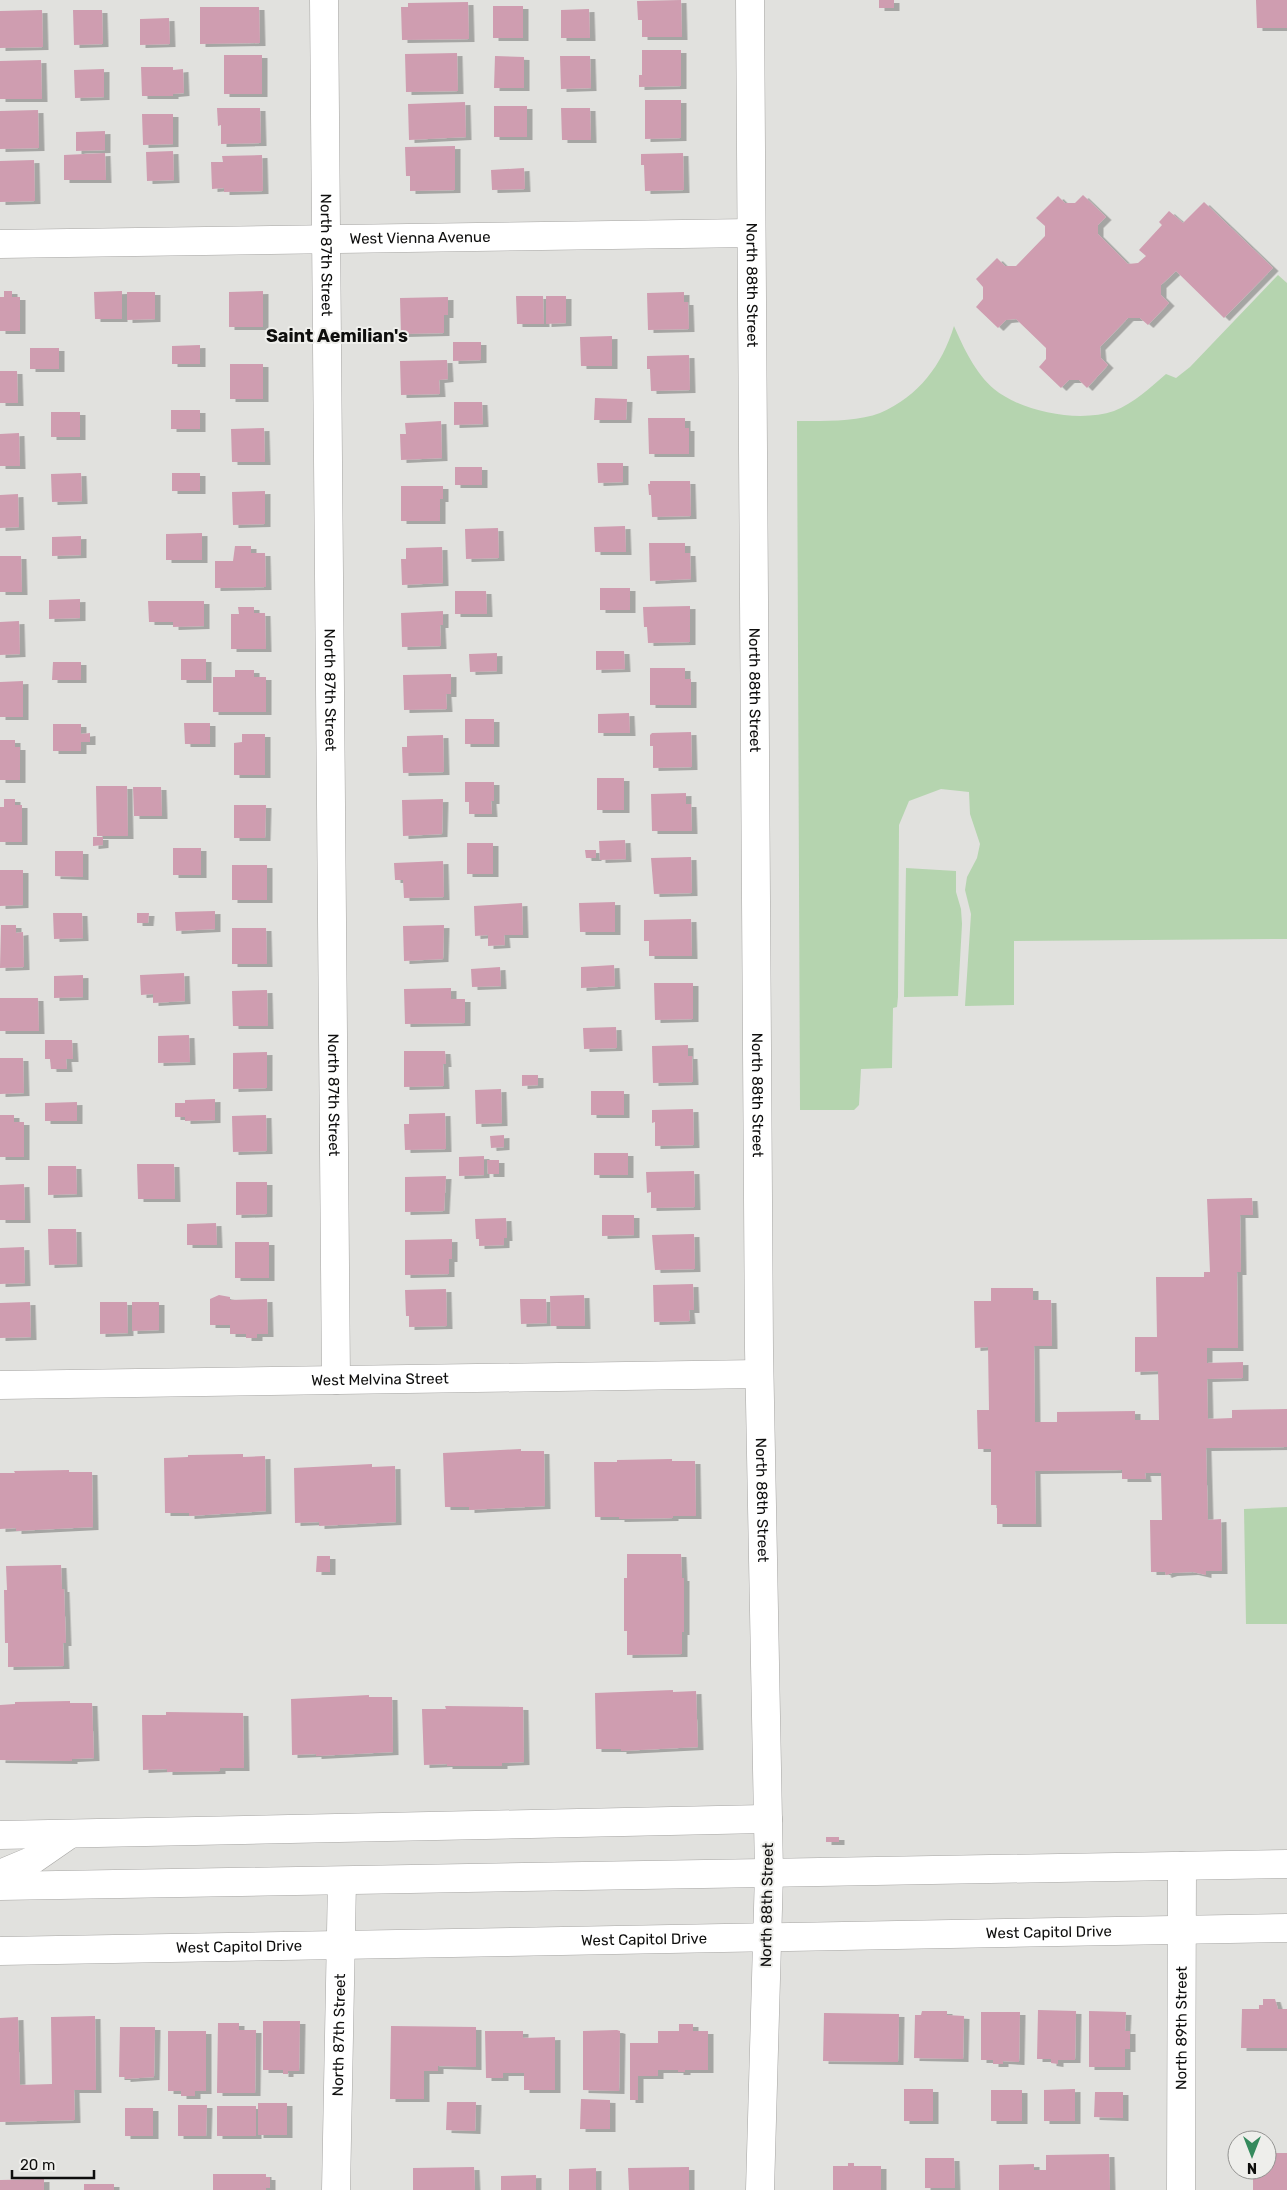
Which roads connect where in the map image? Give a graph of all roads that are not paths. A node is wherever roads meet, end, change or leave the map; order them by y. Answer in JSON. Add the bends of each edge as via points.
{"nodes":[{"id":1,"x":324,"y":0,"type":"edge"},
{"id":2,"x":750,"y":0,"type":"edge"},
{"id":3,"x":750,"y":233,"type":"junction"},
{"id":4,"x":326,"y":239,"type":"junction"},
{"id":5,"x":0,"y":244,"type":"edge"},
{"id":6,"x":759,"y":1374,"type":"junction"},
{"id":7,"x":336,"y":1380,"type":"junction"},
{"id":8,"x":0,"y":1385,"type":"edge"},
{"id":9,"x":768,"y":1819,"type":"junction"},
{"id":10,"x":70,"y":1834,"type":"junction"},
{"id":11,"x":0,"y":1835,"type":"edge"},
{"id":12,"x":1287,"y":1864,"type":"edge"},
{"id":13,"x":1182,"y":1866,"type":"junction"},
{"id":14,"x":769,"y":1873,"type":"junction"},
{"id":15,"x":0,"y":1874,"type":"edge"},
{"id":16,"x":342,"y":1881,"type":"junction"},
{"id":17,"x":0,"y":1886,"type":"edge"},
{"id":18,"x":1287,"y":1928,"type":"edge"},
{"id":19,"x":1181,"y":1930,"type":"junction"},
{"id":20,"x":766,"y":1937,"type":"junction"},
{"id":21,"x":341,"y":1944,"type":"junction"},
{"id":22,"x":0,"y":1951,"type":"edge"},
{"id":23,"x":336,"y":2190,"type":"edge"},
{"id":24,"x":760,"y":2190,"type":"edge"},
{"id":25,"x":1181,"y":2190,"type":"edge"}],
"edges":[{"from":1,"to":4,"type":"street","name":"North 87th Street"},
{"from":2,"to":3,"type":"street","name":"North 88th Street"},
{"from":3,"to":4,"type":"street","name":"West Vienna Avenue"},
{"from":3,"to":6,"type":"street","name":"North 88th Street"},
{"from":4,"to":5,"type":"street","name":"West Vienna Avenue"},
{"from":4,"to":7,"type":"street","name":"North 87th Street"},
{"from":6,"to":7,"type":"street","name":"West Melvina Street"},
{"from":6,"to":9,"type":"street","name":"North 88th Street"},
{"from":7,"to":8,"type":"street","name":"West Melvina Street"},
{"from":9,"to":10,"type":"street"},
{"from":9,"to":14,"type":"street","name":"North 88th Street"},
{"from":10,"to":11,"type":"street"},
{"from":10,"to":15,"type":"street","via":[[31,1861]]},
{"from":12,"to":13,"type":"street"},
{"from":13,"to":14,"type":"street"},
{"from":13,"to":19,"type":"street","name":"North 89th Street"},
{"from":14,"to":16,"type":"street"},
{"from":14,"to":20,"type":"street","name":"North 88th Street"},
{"from":16,"to":17,"type":"street"},
{"from":16,"to":21,"type":"street","name":"North 87th Street"},
{"from":18,"to":19,"type":"street","name":"West Capitol Drive"},
{"from":19,"to":20,"type":"street","name":"West Capitol Drive"},
{"from":19,"to":25,"type":"street","name":"North 89th Street"},
{"from":20,"to":21,"type":"street","name":"West Capitol Drive"},
{"from":20,"to":24,"type":"street","name":"North 88th Street"},
{"from":21,"to":22,"type":"street","name":"West Capitol Drive"},
{"from":21,"to":23,"type":"street","name":"North 87th Street"}]}
